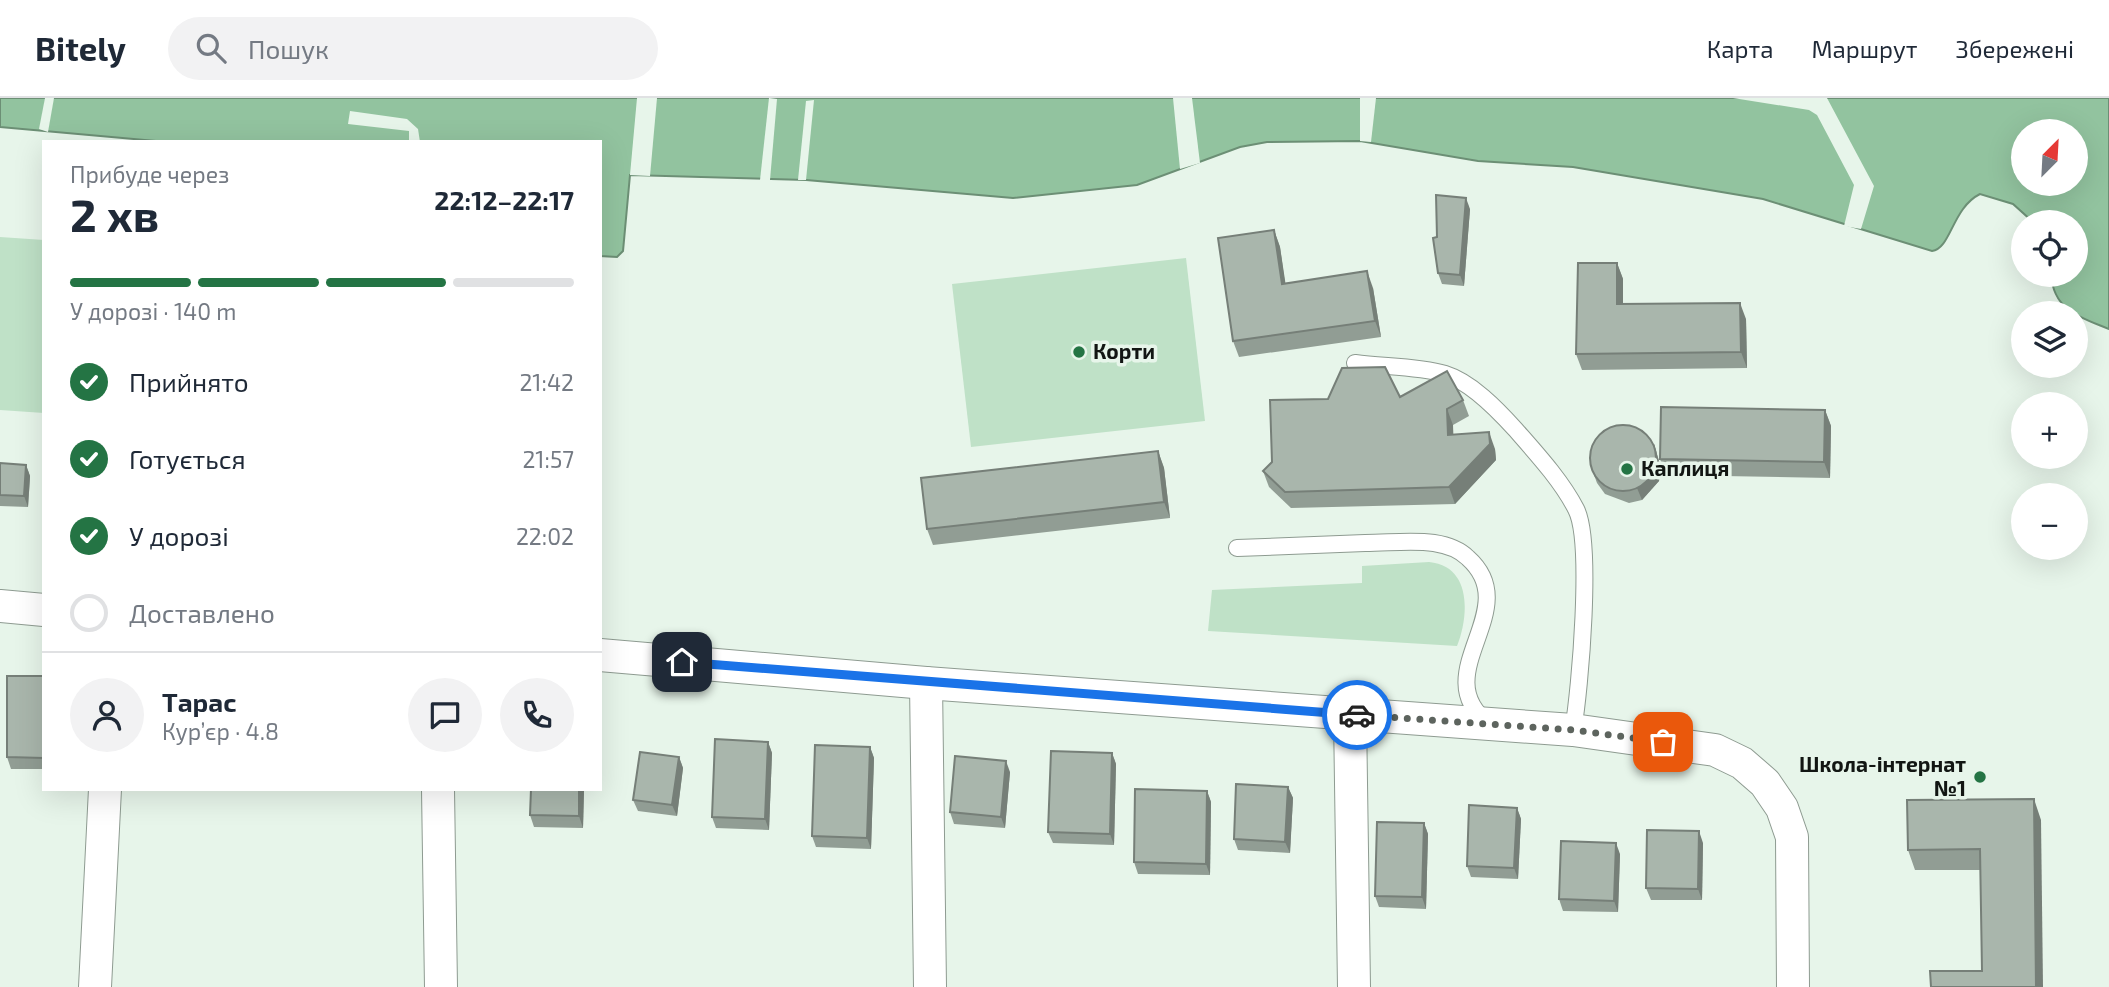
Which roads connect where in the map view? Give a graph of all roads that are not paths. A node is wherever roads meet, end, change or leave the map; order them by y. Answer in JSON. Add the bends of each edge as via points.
{"nodes":[{"id":1,"x":1355,"y":363,"type":"dead end"},
{"id":2,"x":1237,"y":548,"type":"dead end"},
{"id":3,"x":0,"y":606,"type":"edge"},
{"id":4,"x":42,"y":610,"type":"edge"},
{"id":5,"x":602,"y":655,"type":"edge"},
{"id":6,"x":926,"y":683,"type":"junction"},
{"id":7,"x":1350,"y":715,"type":"junction"},
{"id":8,"x":1490,"y":724,"type":"junction"},
{"id":9,"x":1573,"y":730,"type":"junction"},
{"id":10,"x":105,"y":791,"type":"edge"},
{"id":11,"x":438,"y":791,"type":"edge"},
{"id":12,"x":95,"y":987,"type":"edge"},
{"id":13,"x":441,"y":987,"type":"edge"},
{"id":14,"x":930,"y":987,"type":"edge"},
{"id":15,"x":1354,"y":987,"type":"edge"},
{"id":16,"x":1793,"y":987,"type":"edge"}],
"edges":[{"from":1,"to":9,"type":"lane","via":[[1444,374],[1464,383],[1533,448],[1577,510],[1584,548],[1580,680]]},
{"from":2,"to":8,"type":"lane","via":[[1419,542],[1453,548],[1467,556],[1479,569],[1488,600],[1467,666],[1466,688],[1474,709]]},
{"from":3,"to":4,"type":"street"},
{"from":5,"to":6,"type":"street"},
{"from":6,"to":7,"type":"street"},
{"from":6,"to":14,"type":"street"},
{"from":7,"to":8,"type":"street"},
{"from":7,"to":15,"type":"street"},
{"from":8,"to":9,"type":"street"},
{"from":9,"to":16,"type":"street","via":[[1715,750],[1742,763],[1765,783],[1782,808],[1792,837]]},
{"from":10,"to":12,"type":"street"},
{"from":11,"to":13,"type":"street"}]}
